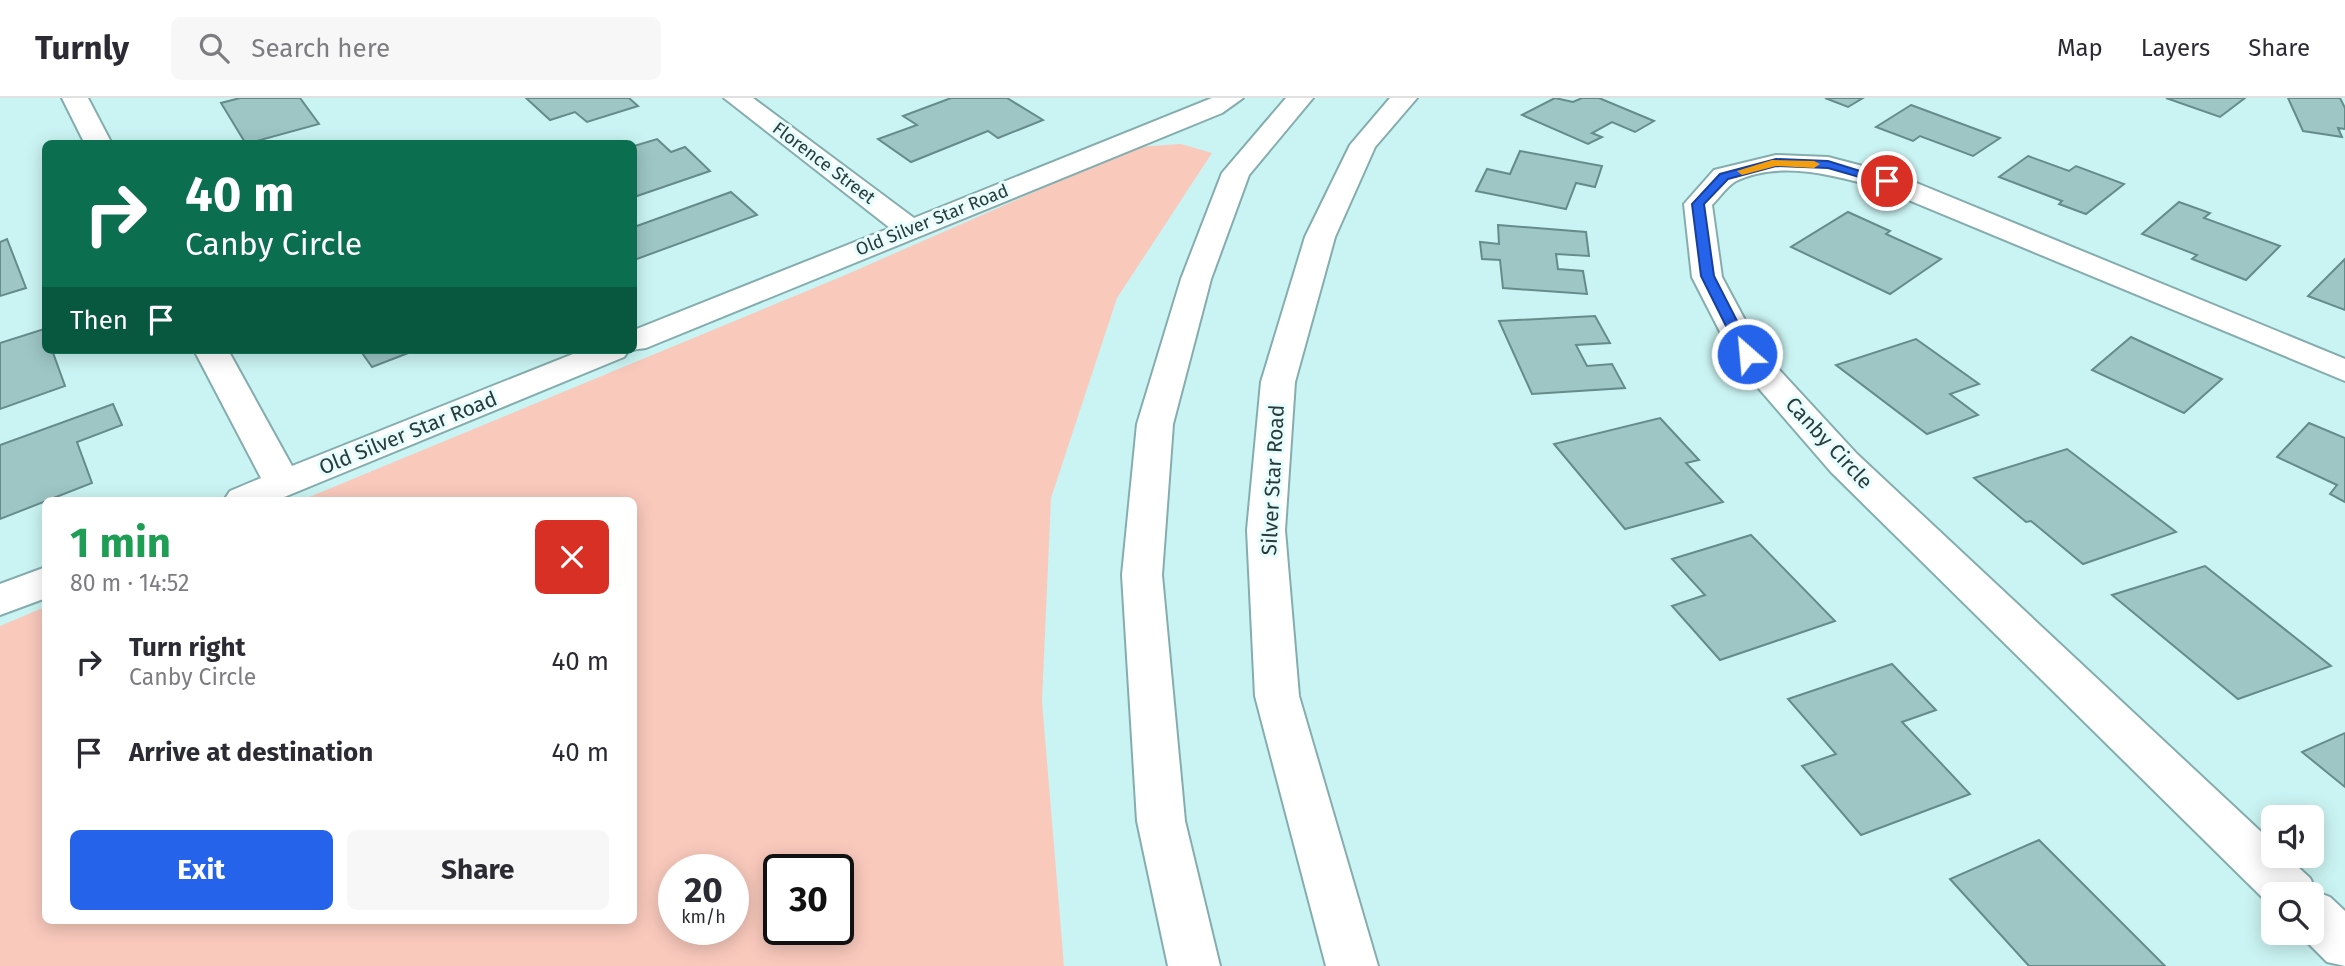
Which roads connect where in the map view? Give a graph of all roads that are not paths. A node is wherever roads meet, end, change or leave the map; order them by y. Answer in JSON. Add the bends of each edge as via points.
{"nodes":[{"id":1,"x":75,"y":98,"type":"edge"},
{"id":2,"x":737,"y":98,"type":"edge"},
{"id":3,"x":1230,"y":98,"type":"edge"},
{"id":4,"x":1300,"y":98,"type":"edge"},
{"id":5,"x":1404,"y":98,"type":"edge"},
{"id":6,"x":97,"y":140,"type":"edge"},
{"id":7,"x":910,"y":229,"type":"junction"},
{"id":8,"x":637,"y":340,"type":"edge"},
{"id":9,"x":213,"y":354,"type":"edge"},
{"id":10,"x":602,"y":354,"type":"edge"},
{"id":11,"x":2345,"y":371,"type":"edge"},
{"id":12,"x":283,"y":484,"type":"junction"},
{"id":13,"x":250,"y":497,"type":"edge"},
{"id":14,"x":42,"y":584,"type":"edge"},
{"id":15,"x":0,"y":600,"type":"edge"},
{"id":16,"x":2280,"y":882,"type":"edge"},
{"id":17,"x":2324,"y":925,"type":"edge"},
{"id":18,"x":2345,"y":945,"type":"edge"},
{"id":19,"x":1194,"y":966,"type":"edge"},
{"id":20,"x":1352,"y":966,"type":"edge"}],
"edges":[{"from":1,"to":6,"type":"street"},
{"from":2,"to":7,"type":"street","name":"Florence Street"},
{"from":3,"to":7,"type":"street","name":"Old Silver Star Road"},
{"from":4,"to":19,"type":"street","via":[[1236,173],[1196,279],[1156,425],[1142,575],[1161,821]]},
{"from":5,"to":20,"type":"street","name":"Silver Star Road","via":[[1363,145],[1320,237],[1278,382],[1266,530],[1277,696]]},
{"from":7,"to":8,"type":"street","name":"Old Silver Star Road"},
{"from":9,"to":12,"type":"street"},
{"from":10,"to":12,"type":"street","name":"Old Silver Star Road"},
{"from":11,"to":16,"type":"street","name":"Canby Circle","via":[[1887,181],[1828,165],[1776,163],[1724,176],[1698,204],[1707,276],[1747,354],[1844,463]]},
{"from":12,"to":13,"type":"street","name":"Old Silver Star Road"},
{"from":14,"to":15,"type":"street"},
{"from":17,"to":18,"type":"street"}]}
